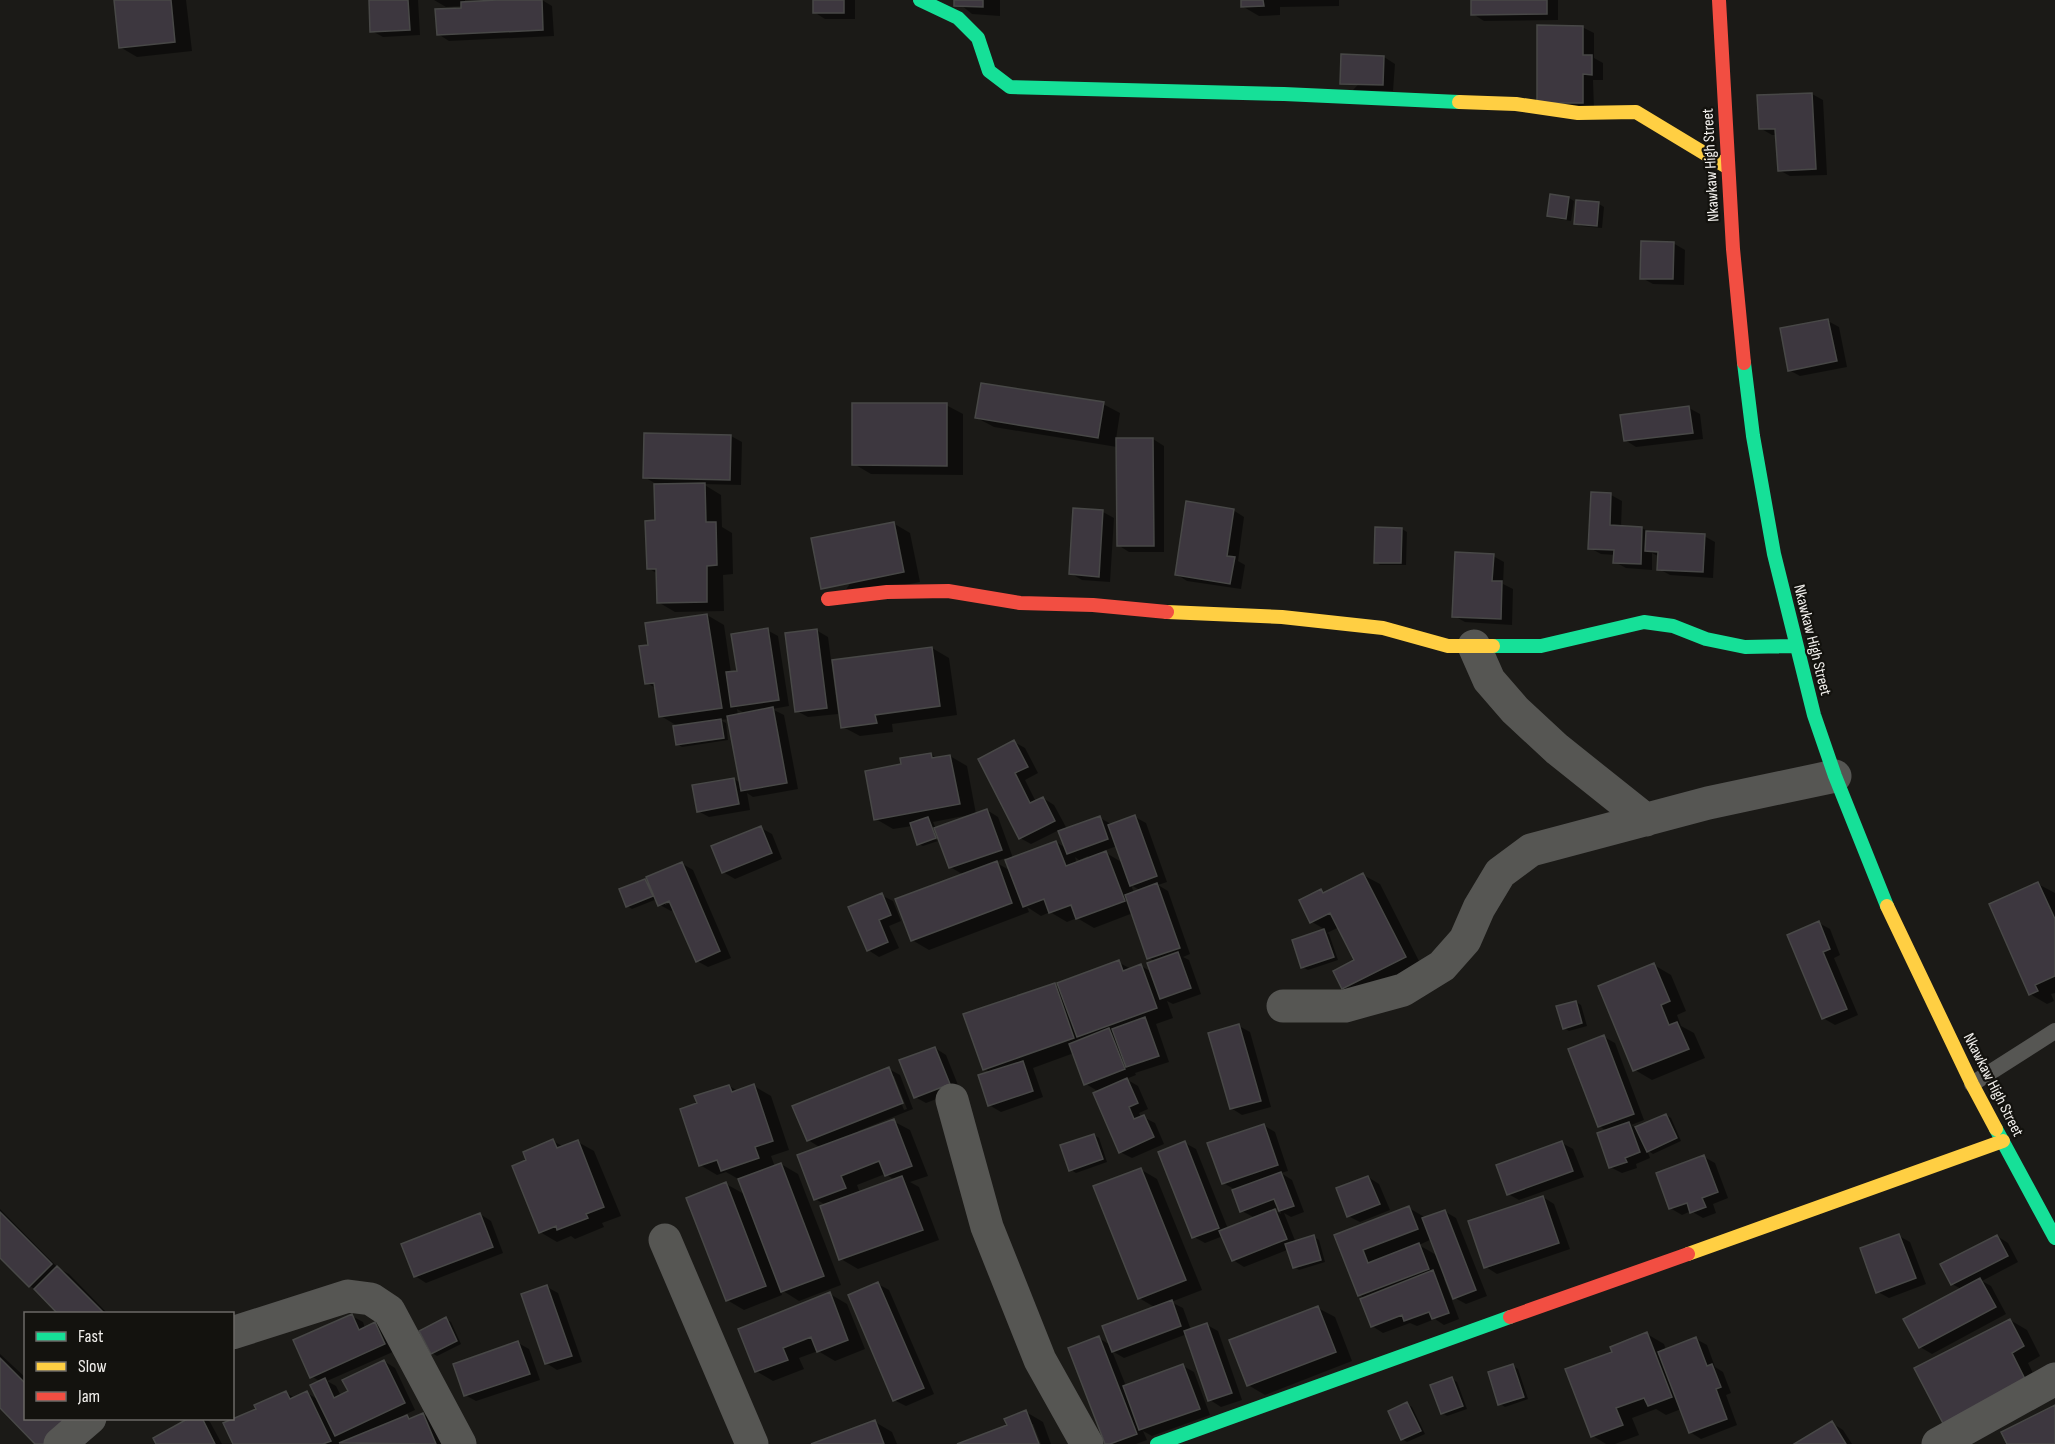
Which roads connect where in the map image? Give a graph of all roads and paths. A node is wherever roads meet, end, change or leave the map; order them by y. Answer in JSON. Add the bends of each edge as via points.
{"nodes":[{"id":1,"x":920,"y":0,"type":"edge"},
{"id":2,"x":1719,"y":0,"type":"edge"},
{"id":3,"x":1727,"y":167,"type":"junction"},
{"id":4,"x":828,"y":599,"type":"dead end"},
{"id":5,"x":1474,"y":646,"type":"junction"},
{"id":6,"x":1797,"y":646,"type":"junction"},
{"id":7,"x":1835,"y":776,"type":"junction"},
{"id":8,"x":1646,"y":820,"type":"junction"},
{"id":9,"x":1282,"y":1006,"type":"dead end"},
{"id":10,"x":2055,"y":1031,"type":"edge"},
{"id":11,"x":1972,"y":1084,"type":"junction"},
{"id":12,"x":952,"y":1100,"type":"dead end"},
{"id":13,"x":2003,"y":1141,"type":"junction"},
{"id":14,"x":2055,"y":1238,"type":"edge"},
{"id":15,"x":665,"y":1240,"type":"dead end"},
{"id":16,"x":234,"y":1332,"type":"edge"},
{"id":17,"x":2055,"y":1379,"type":"edge"},
{"id":18,"x":89,"y":1420,"type":"edge"},
{"id":19,"x":60,"y":1444,"type":"edge"},
{"id":20,"x":460,"y":1444,"type":"edge"},
{"id":21,"x":752,"y":1444,"type":"edge"},
{"id":22,"x":1087,"y":1444,"type":"edge"},
{"id":23,"x":1157,"y":1444,"type":"edge"},
{"id":24,"x":1938,"y":1444,"type":"edge"}],
"edges":[{"from":1,"to":3,"type":"street","via":[[958,18],[978,38],[989,71],[1010,87],[1296,94],[1516,104],[1578,113],[1635,112]]},
{"from":2,"to":3,"type":"street","name":"Nkawkaw High Street"},
{"from":3,"to":6,"type":"street","name":"Nkawkaw High Street","via":[[1741,344],[1753,436],[1774,554]]},
{"from":4,"to":5,"type":"street","via":[[887,592],[948,591],[1020,603],[1282,617],[1372,626],[1448,646]]},
{"from":5,"to":6,"type":"street","via":[[1541,646],[1644,622],[1673,626],[1706,639],[1744,647]]},
{"from":5,"to":8,"type":"street","via":[[1489,680],[1515,710]]},
{"from":6,"to":7,"type":"street","name":"Nkawkaw High Street","via":[[1814,715]]},
{"from":7,"to":8,"type":"street"},
{"from":7,"to":11,"type":"street","name":"Nkawkaw High Street","via":[[1889,911]]},
{"from":8,"to":9,"type":"street","via":[[1531,850],[1500,873],[1465,940],[1442,966],[1402,990],[1345,1006]]},
{"from":10,"to":11,"type":"lane"},
{"from":11,"to":13,"type":"street","name":"Nkawkaw High Street"},
{"from":12,"to":22,"type":"street","via":[[987,1227],[1040,1360]]},
{"from":13,"to":14,"type":"street","name":"Nkawkaw High Street"},
{"from":13,"to":23,"type":"street"},
{"from":15,"to":21,"type":"street"},
{"from":16,"to":20,"type":"street","via":[[348,1296],[371,1299],[388,1311]]},
{"from":17,"to":24,"type":"street"},
{"from":18,"to":19,"type":"street"}]}
